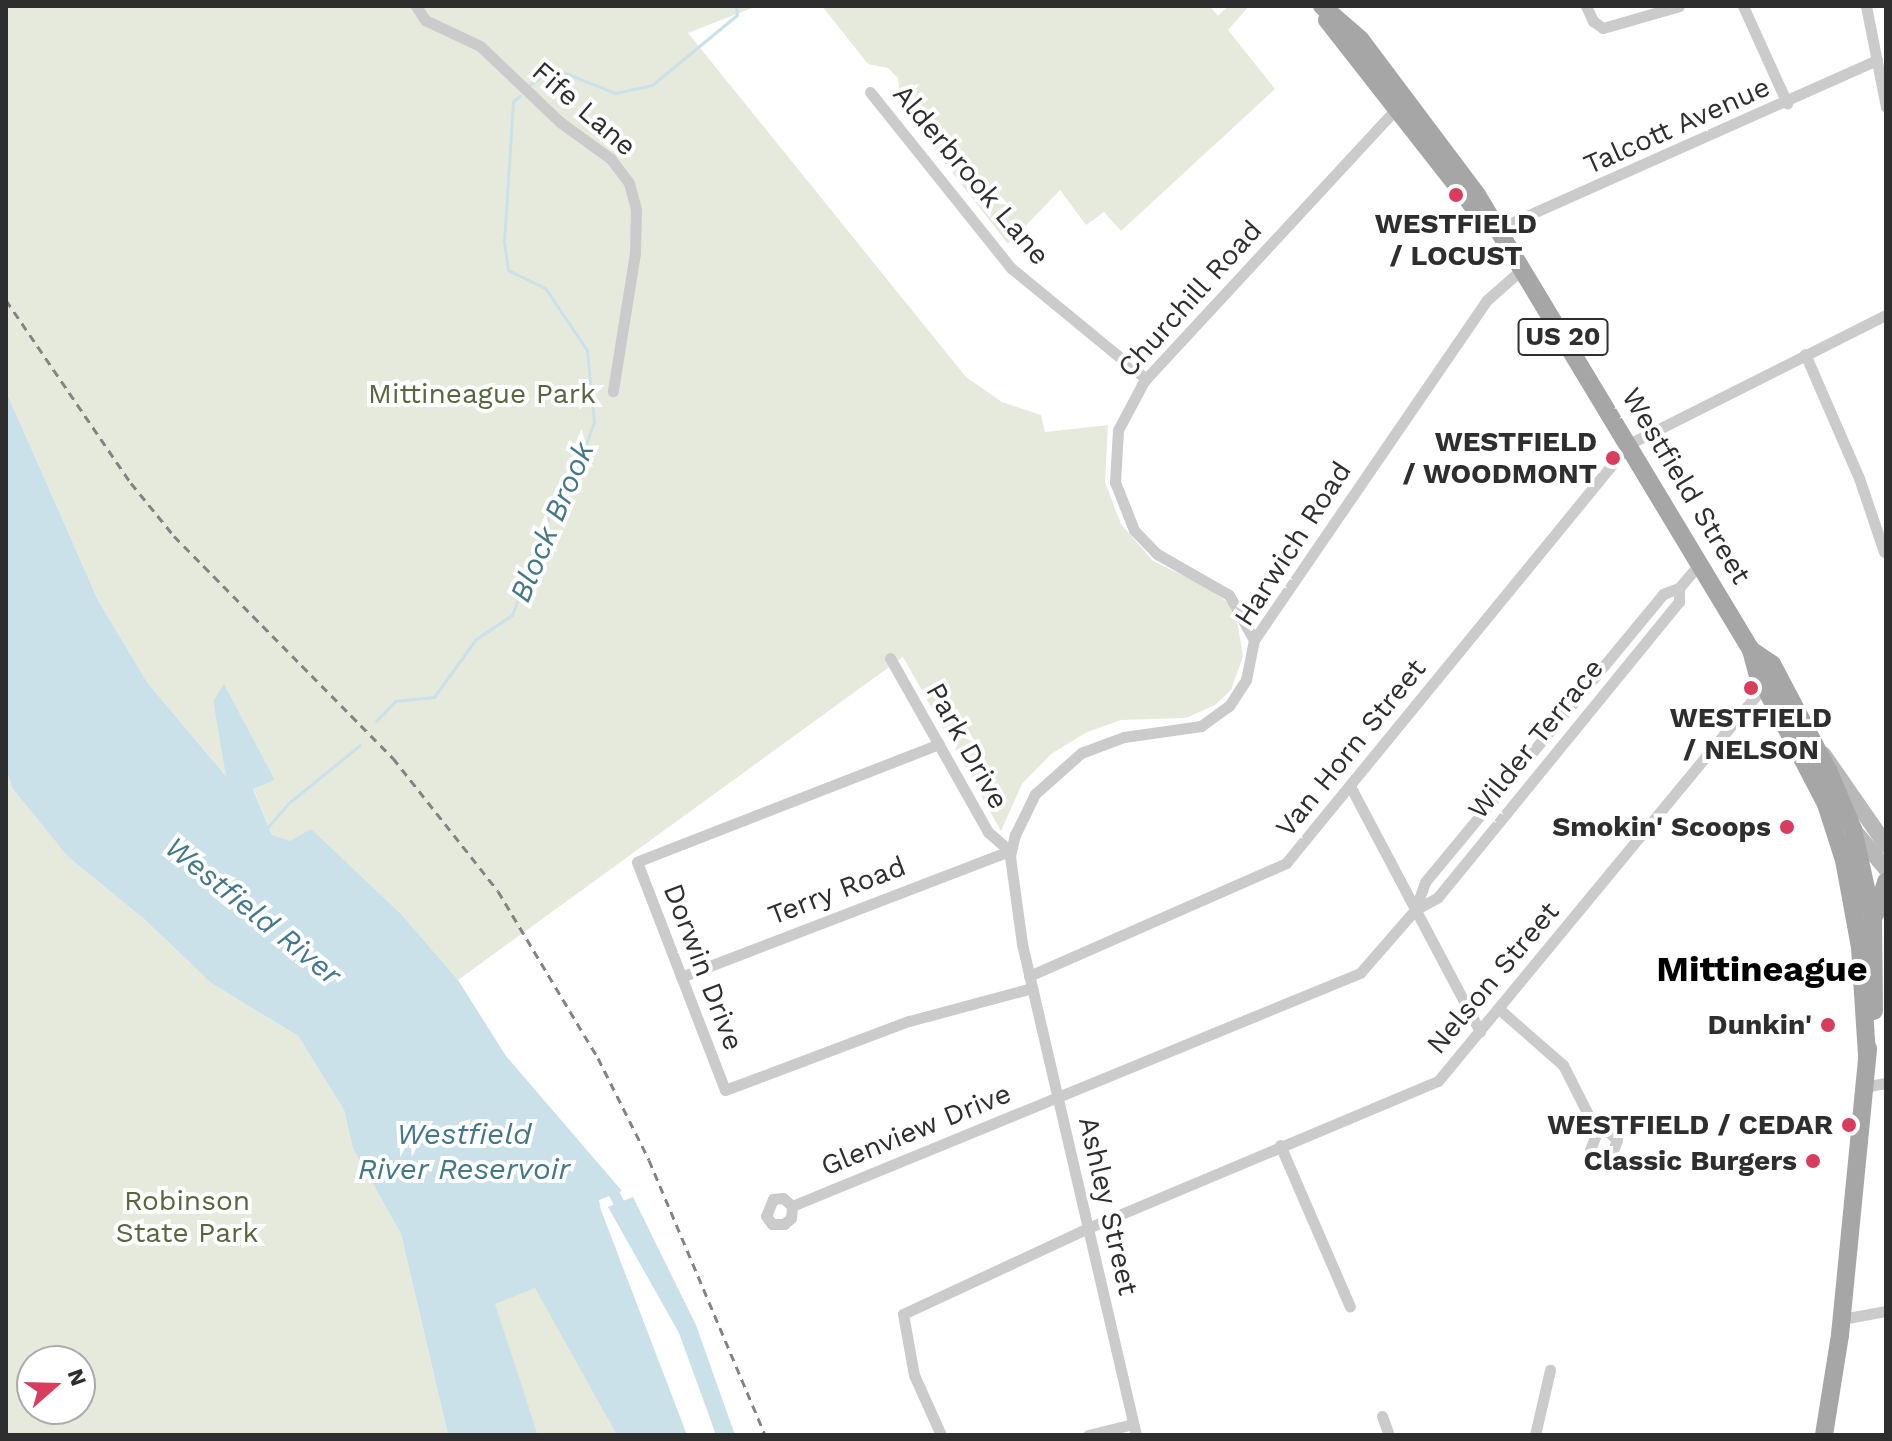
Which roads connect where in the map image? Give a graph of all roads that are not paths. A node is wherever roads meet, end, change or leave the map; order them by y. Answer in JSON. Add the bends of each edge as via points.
{"nodes":[{"id":1,"x":416,"y":6,"type":"edge"},
{"id":2,"x":1320,"y":6,"type":"edge"},
{"id":3,"x":1586,"y":6,"type":"edge"},
{"id":4,"x":1679,"y":6,"type":"edge"},
{"id":5,"x":1743,"y":6,"type":"edge"},
{"id":6,"x":1866,"y":6,"type":"edge"},
{"id":7,"x":1877,"y":60,"type":"junction"},
{"id":8,"x":870,"y":92,"type":"dead end"},
{"id":9,"x":1787,"y":103,"type":"junction"},
{"id":10,"x":1400,"y":104,"type":"junction"},
{"id":11,"x":1886,"y":107,"type":"edge"},
{"id":12,"x":1495,"y":231,"type":"junction"},
{"id":13,"x":1521,"y":270,"type":"junction"},
{"id":14,"x":1886,"y":315,"type":"edge"},
{"id":15,"x":1805,"y":354,"type":"junction"},
{"id":16,"x":1146,"y":379,"type":"junction"},
{"id":17,"x":613,"y":391,"type":"dead end"},
{"id":18,"x":1629,"y":444,"type":"junction"},
{"id":19,"x":1884,"y":552,"type":"edge"},
{"id":20,"x":1701,"y":562,"type":"junction"},
{"id":21,"x":1679,"y":588,"type":"junction"},
{"id":22,"x":1254,"y":640,"type":"junction"},
{"id":23,"x":1751,"y":650,"type":"junction"},
{"id":24,"x":890,"y":658,"type":"dead end"},
{"id":25,"x":1588,"y":685,"type":"junction"},
{"id":26,"x":1764,"y":686,"type":"junction"},
{"id":27,"x":1601,"y":697,"type":"junction"},
{"id":28,"x":939,"y":744,"type":"junction"},
{"id":29,"x":1817,"y":746,"type":"junction"},
{"id":30,"x":1504,"y":785,"type":"junction"},
{"id":31,"x":1350,"y":786,"type":"junction"},
{"id":32,"x":1520,"y":797,"type":"junction"},
{"id":33,"x":1853,"y":829,"type":"junction"},
{"id":34,"x":1886,"y":845,"type":"edge"},
{"id":35,"x":1010,"y":851,"type":"junction"},
{"id":36,"x":1886,"y":869,"type":"edge"},
{"id":37,"x":1886,"y":882,"type":"edge"},
{"id":38,"x":1415,"y":910,"type":"junction"},
{"id":39,"x":1874,"y":928,"type":"junction"},
{"id":40,"x":681,"y":977,"type":"junction"},
{"id":41,"x":1031,"y":982,"type":"junction"},
{"id":42,"x":1499,"y":1009,"type":"junction"},
{"id":43,"x":1480,"y":1032,"type":"junction"},
{"id":44,"x":1867,"y":1056,"type":"junction"},
{"id":45,"x":1886,"y":1083,"type":"edge"},
{"id":46,"x":1863,"y":1087,"type":"junction"},
{"id":47,"x":1058,"y":1098,"type":"junction"},
{"id":48,"x":1597,"y":1132,"type":"dead end"},
{"id":49,"x":1280,"y":1145,"type":"junction"},
{"id":50,"x":792,"y":1206,"type":"dead end"},
{"id":51,"x":1088,"y":1228,"type":"junction"},
{"id":52,"x":1350,"y":1307,"type":"dead end"},
{"id":53,"x":1886,"y":1311,"type":"edge"},
{"id":54,"x":1842,"y":1319,"type":"junction"},
{"id":55,"x":1550,"y":1370,"type":"dead end"},
{"id":56,"x":1382,"y":1416,"type":"dead end"},
{"id":57,"x":1134,"y":1429,"type":"edge"},
{"id":58,"x":941,"y":1435,"type":"edge"},
{"id":59,"x":1088,"y":1435,"type":"edge"},
{"id":60,"x":1389,"y":1435,"type":"edge"},
{"id":61,"x":1535,"y":1435,"type":"edge"},
{"id":62,"x":1824,"y":1435,"type":"edge"}],
"edges":[{"from":1,"to":17,"type":"street","name":"Fife Lane","via":[[425,20],[480,46],[560,122],[611,159],[629,183],[636,209],[635,253]]},
{"from":2,"to":10,"type":"main road","name":"Westfield Street","number":"US 20","via":[[1360,39]]},
{"from":3,"to":4,"type":"street","via":[[1603,28]]},
{"from":5,"to":9,"type":"street"},
{"from":6,"to":7,"type":"street"},
{"from":7,"to":9,"type":"street","name":"Talcott Avenue"},
{"from":7,"to":11,"type":"street"},
{"from":8,"to":16,"type":"street","name":"Alderbrook Lane","via":[[1011,268]]},
{"from":9,"to":12,"type":"street","name":"Talcott Avenue"},
{"from":10,"to":12,"type":"main road","name":"Westfield Street","number":"US 20"},
{"from":10,"to":16,"type":"street","name":"Churchill Road"},
{"from":12,"to":13,"type":"main road","name":"Westfield Street","number":"US 20"},
{"from":13,"to":18,"type":"main road","name":"Westfield Street","number":"US 20"},
{"from":13,"to":22,"type":"street","name":"Harwich Road","via":[[1487,300]]},
{"from":14,"to":15,"type":"street"},
{"from":15,"to":18,"type":"street"},
{"from":15,"to":19,"type":"street","via":[[1859,478]]},
{"from":16,"to":22,"type":"street","name":"Churchill Road","via":[[1118,430],[1113,466],[1118,498],[1148,547],[1229,595]]},
{"from":18,"to":20,"type":"main road","name":"Westfield Street","number":"US 20"},
{"from":18,"to":31,"type":"street","name":"Van Horn Street"},
{"from":20,"to":21,"type":"street","name":"Wilder Terrace"},
{"from":20,"to":23,"type":"main road","name":"Westfield Street","number":"US 20"},
{"from":21,"to":25,"type":"street","name":"Wilder Terrace","via":[[1663,594]]},
{"from":21,"to":27,"type":"street","name":"Wilder Terrace","via":[[1679,602]]},
{"from":22,"to":35,"type":"street","name":"Harwich Road","via":[[1246,680],[1222,714],[1189,729],[1112,740],[1070,760],[1026,807]]},
{"from":23,"to":26,"type":"main road","name":"Westfield Street","number":"US 20"},
{"from":23,"to":29,"type":"main road","name":"Westfield Street","number":"US 20","via":[[1772,664]]},
{"from":24,"to":28,"type":"street","name":"Park Drive"},
{"from":25,"to":27,"type":"street"},
{"from":25,"to":30,"type":"street","name":"Wilder Terrace"},
{"from":26,"to":42,"type":"street","name":"Nelson Street"},
{"from":26,"to":44,"type":"main road","name":"Westfield Street","number":"US 20","via":[[1816,784],[1844,860],[1860,947]]},
{"from":27,"to":32,"type":"street","name":"Wilder Terrace"},
{"from":28,"to":35,"type":"street","name":"Park Drive","via":[[988,832]]},
{"from":28,"to":40,"type":"street","name":"Dorwin Drive","via":[[637,862]]},
{"from":29,"to":33,"type":"main road","name":"Westfield Street","number":"US 20"},
{"from":29,"to":34,"type":"main road"},
{"from":30,"to":32,"type":"street"},
{"from":30,"to":38,"type":"street","name":"Wilder Terrace","via":[[1425,882]]},
{"from":31,"to":38,"type":"street"},
{"from":31,"to":41,"type":"street","name":"Van Horn Street","via":[[1282,866]]},
{"from":32,"to":38,"type":"street","name":"Wilder Terrace","via":[[1438,897]]},
{"from":33,"to":36,"type":"main road"},
{"from":33,"to":39,"type":"main road","name":"Westfield Street","number":"US 20"},
{"from":35,"to":40,"type":"street","name":"Terry Road"},
{"from":35,"to":41,"type":"street","name":"Harwich Road"},
{"from":37,"to":39,"type":"main road"},
{"from":38,"to":43,"type":"street"},
{"from":38,"to":47,"type":"street","name":"Wilder Terrace","via":[[1368,967],[1349,981]]},
{"from":39,"to":44,"type":"main road","name":"Westfield Street","number":"US 20","via":[[1876,987]]},
{"from":40,"to":41,"type":"street","name":"Dorwin Drive","via":[[725,1090]]},
{"from":41,"to":47,"type":"street","name":"Ashley Street"},
{"from":42,"to":43,"type":"street","name":"Nelson Street"},
{"from":42,"to":48,"type":"street","via":[[1563,1065]]},
{"from":43,"to":49,"type":"street","name":"Nelson Street","via":[[1438,1081]]},
{"from":44,"to":46,"type":"main road","name":"Westfield Street","number":"US 20"},
{"from":45,"to":46,"type":"street"},
{"from":46,"to":54,"type":"main road","name":"Westfield Street","number":"US 20"},
{"from":47,"to":50,"type":"street","name":"Glenview Drive"},
{"from":47,"to":51,"type":"street","name":"Ashley Street"},
{"from":49,"to":51,"type":"street","name":"Nelson Street"},
{"from":49,"to":52,"type":"street"},
{"from":51,"to":57,"type":"street","name":"Ashley Street"},
{"from":51,"to":58,"type":"street","name":"Nelson Street","via":[[903,1314],[914,1375]]},
{"from":53,"to":54,"type":"street"},
{"from":54,"to":62,"type":"main road","name":"Westfield Street","number":"US 20"},
{"from":55,"to":61,"type":"street"},
{"from":56,"to":60,"type":"street"},
{"from":57,"to":59,"type":"street"}]}
